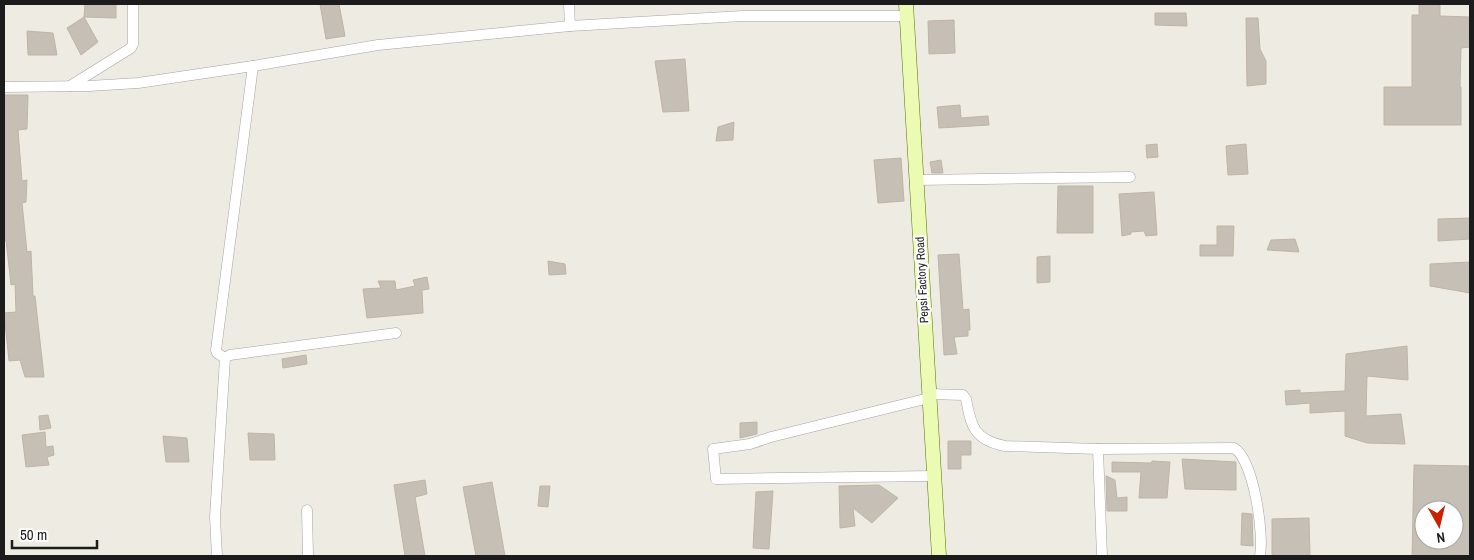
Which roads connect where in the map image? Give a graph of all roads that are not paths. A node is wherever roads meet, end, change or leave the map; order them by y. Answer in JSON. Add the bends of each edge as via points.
{"nodes":[{"id":1,"x":133,"y":4,"type":"edge"},
{"id":2,"x":569,"y":4,"type":"edge"},
{"id":3,"x":907,"y":10,"type":"edge"},
{"id":4,"x":570,"y":26,"type":"junction"},
{"id":5,"x":253,"y":66,"type":"junction"},
{"id":6,"x":4,"y":87,"type":"edge"},
{"id":7,"x":69,"y":87,"type":"junction"},
{"id":8,"x":1130,"y":177,"type":"dead end"},
{"id":9,"x":916,"y":180,"type":"junction"},
{"id":10,"x":396,"y":333,"type":"dead end"},
{"id":11,"x":225,"y":358,"type":"junction"},
{"id":12,"x":929,"y":396,"type":"junction"},
{"id":13,"x":1098,"y":449,"type":"junction"},
{"id":14,"x":934,"y":476,"type":"junction"},
{"id":15,"x":307,"y":510,"type":"dead end"},
{"id":16,"x":217,"y":556,"type":"edge"},
{"id":17,"x":308,"y":556,"type":"edge"},
{"id":18,"x":939,"y":556,"type":"edge"},
{"id":19,"x":1102,"y":556,"type":"edge"},
{"id":20,"x":1260,"y":556,"type":"edge"}],
"edges":[{"from":1,"to":7,"type":"street","via":[[132,48]]},
{"from":2,"to":4,"type":"street"},
{"from":3,"to":4,"type":"street"},
{"from":3,"to":9,"type":"main road","name":"Pepsi Factory Road"},
{"from":4,"to":5,"type":"street","via":[[378,45]]},
{"from":5,"to":7,"type":"street","via":[[138,83]]},
{"from":5,"to":11,"type":"street","via":[[216,350]]},
{"from":6,"to":7,"type":"street"},
{"from":8,"to":9,"type":"street"},
{"from":9,"to":12,"type":"main road","name":"Pepsi Factory Road"},
{"from":10,"to":11,"type":"street"},
{"from":11,"to":16,"type":"street","via":[[215,517]]},
{"from":12,"to":13,"type":"street","via":[[963,395],[972,428],[996,445]]},
{"from":12,"to":14,"type":"main road","name":"Pepsi Factory Road"},
{"from":12,"to":14,"type":"street","via":[[750,444],[713,449],[716,479]]},
{"from":13,"to":19,"type":"street"},
{"from":13,"to":20,"type":"street","via":[[1237,450],[1258,504]]},
{"from":14,"to":18,"type":"main road","name":"Pepsi Factory Road"},
{"from":15,"to":17,"type":"street"}]}
